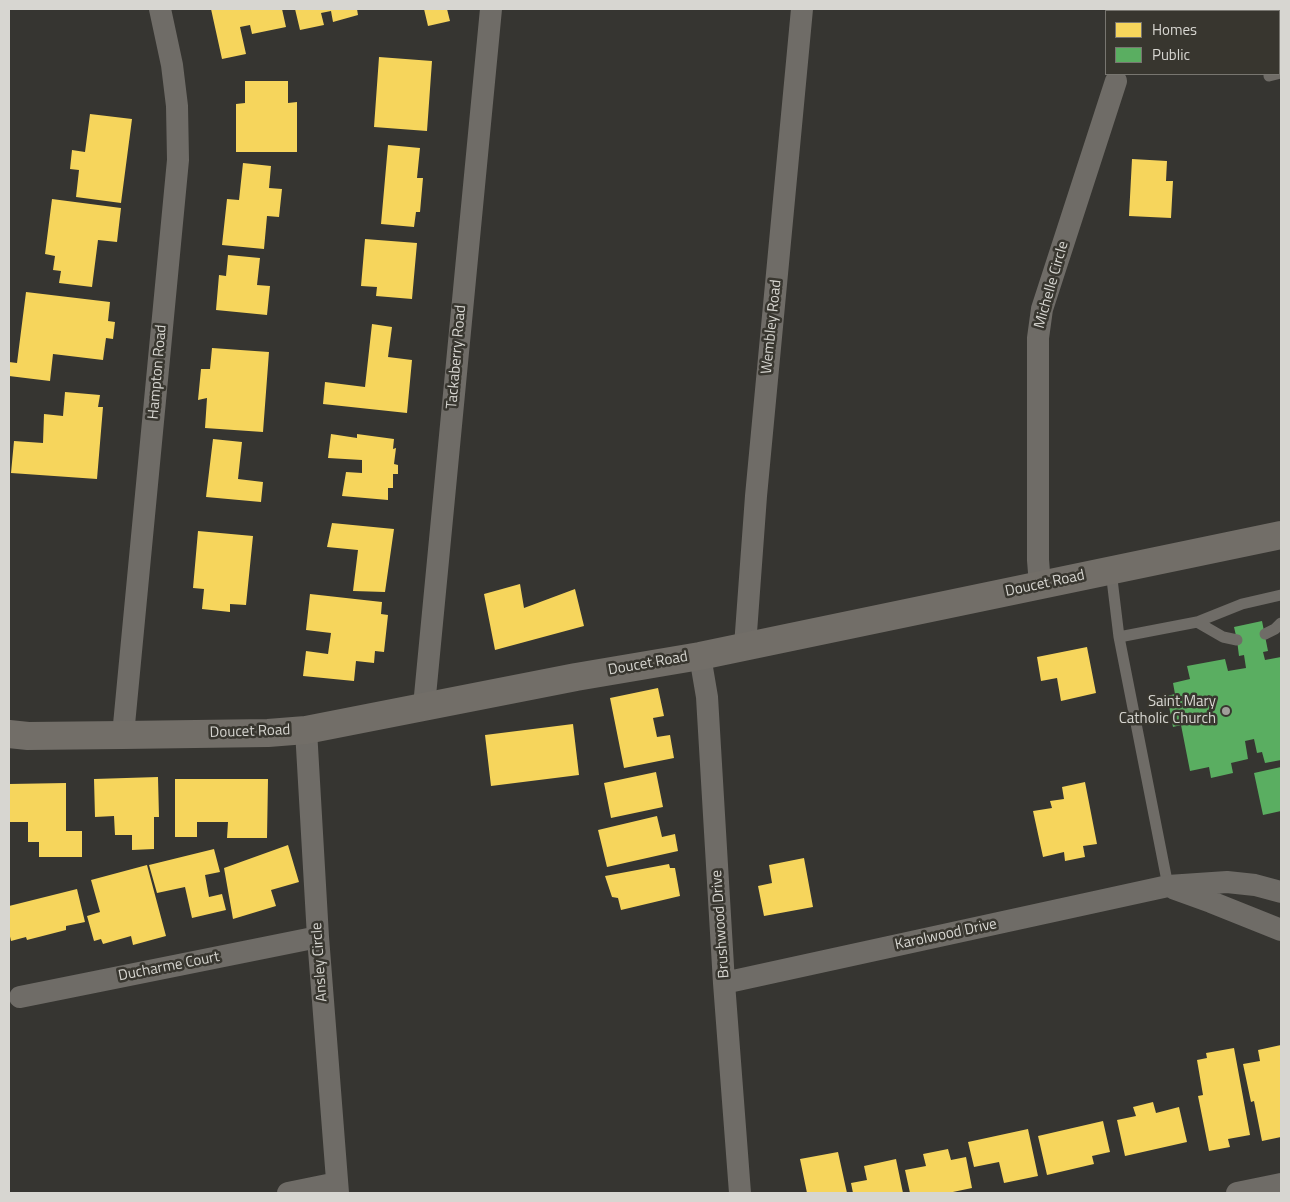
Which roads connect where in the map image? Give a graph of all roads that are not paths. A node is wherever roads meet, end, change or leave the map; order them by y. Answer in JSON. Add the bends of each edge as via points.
{"nodes":[{"id":1,"x":160,"y":9,"type":"edge"},
{"id":2,"x":491,"y":9,"type":"edge"},
{"id":3,"x":802,"y":9,"type":"edge"},
{"id":4,"x":1116,"y":81,"type":"dead end"},
{"id":5,"x":1281,"y":535,"type":"edge"},
{"id":6,"x":1111,"y":570,"type":"junction"},
{"id":7,"x":1040,"y":586,"type":"junction"},
{"id":8,"x":1281,"y":595,"type":"edge"},
{"id":9,"x":1198,"y":622,"type":"junction"},
{"id":10,"x":1281,"y":622,"type":"edge"},
{"id":11,"x":1265,"y":634,"type":"dead end"},
{"id":12,"x":1119,"y":637,"type":"junction"},
{"id":13,"x":1237,"y":640,"type":"dead end"},
{"id":14,"x":745,"y":646,"type":"junction"},
{"id":15,"x":700,"y":656,"type":"junction"},
{"id":16,"x":424,"y":706,"type":"junction"},
{"id":17,"x":306,"y":730,"type":"junction"},
{"id":18,"x":9,"y":734,"type":"edge"},
{"id":19,"x":123,"y":735,"type":"junction"},
{"id":20,"x":1168,"y":886,"type":"junction"},
{"id":21,"x":1281,"y":892,"type":"edge"},
{"id":22,"x":1281,"y":930,"type":"edge"},
{"id":23,"x":318,"y":937,"type":"junction"},
{"id":24,"x":724,"y":983,"type":"junction"},
{"id":25,"x":20,"y":998,"type":"dead end"},
{"id":26,"x":1281,"y":1184,"type":"edge"},
{"id":27,"x":337,"y":1188,"type":"edge"},
{"id":28,"x":288,"y":1193,"type":"edge"},
{"id":29,"x":740,"y":1193,"type":"edge"},
{"id":30,"x":1236,"y":1193,"type":"edge"}],
"edges":[{"from":1,"to":19,"type":"street","name":"Hampton Road","via":[[177,106],[178,160]]},
{"from":2,"to":16,"type":"street","name":"Tackaberry Road"},
{"from":3,"to":14,"type":"street","name":"Wembley Road"},
{"from":4,"to":7,"type":"street","name":"Michelle Circle","via":[[1042,309],[1038,338]]},
{"from":5,"to":6,"type":"street","name":"Doucet Road"},
{"from":6,"to":7,"type":"street","name":"Doucet Road"},
{"from":6,"to":12,"type":"lane"},
{"from":7,"to":14,"type":"street","name":"Doucet Road"},
{"from":8,"to":9,"type":"lane","via":[[1242,604]]},
{"from":9,"to":12,"type":"lane"},
{"from":9,"to":13,"type":"lane","via":[[1224,637]]},
{"from":10,"to":11,"type":"lane"},
{"from":12,"to":20,"type":"lane"},
{"from":14,"to":15,"type":"street","name":"Doucet Road"},
{"from":15,"to":16,"type":"street","name":"Doucet Road"},
{"from":15,"to":24,"type":"street","name":"Brushwood Drive","via":[[707,697]]},
{"from":16,"to":17,"type":"street","name":"Doucet Road"},
{"from":17,"to":19,"type":"street","name":"Doucet Road"},
{"from":17,"to":23,"type":"street","name":"Ansley Circle"},
{"from":18,"to":19,"type":"street","name":"Doucet Road"},
{"from":20,"to":21,"type":"street","name":"Karolwood Drive","via":[[1227,882]]},
{"from":20,"to":22,"type":"street"},
{"from":20,"to":24,"type":"street","name":"Karolwood Drive"},
{"from":23,"to":25,"type":"street","name":"Ducharme Court"},
{"from":23,"to":27,"type":"street","name":"Ansley Circle"},
{"from":24,"to":29,"type":"street","name":"Brushwood Drive"},
{"from":26,"to":30,"type":"street"},
{"from":27,"to":28,"type":"street"}]}
